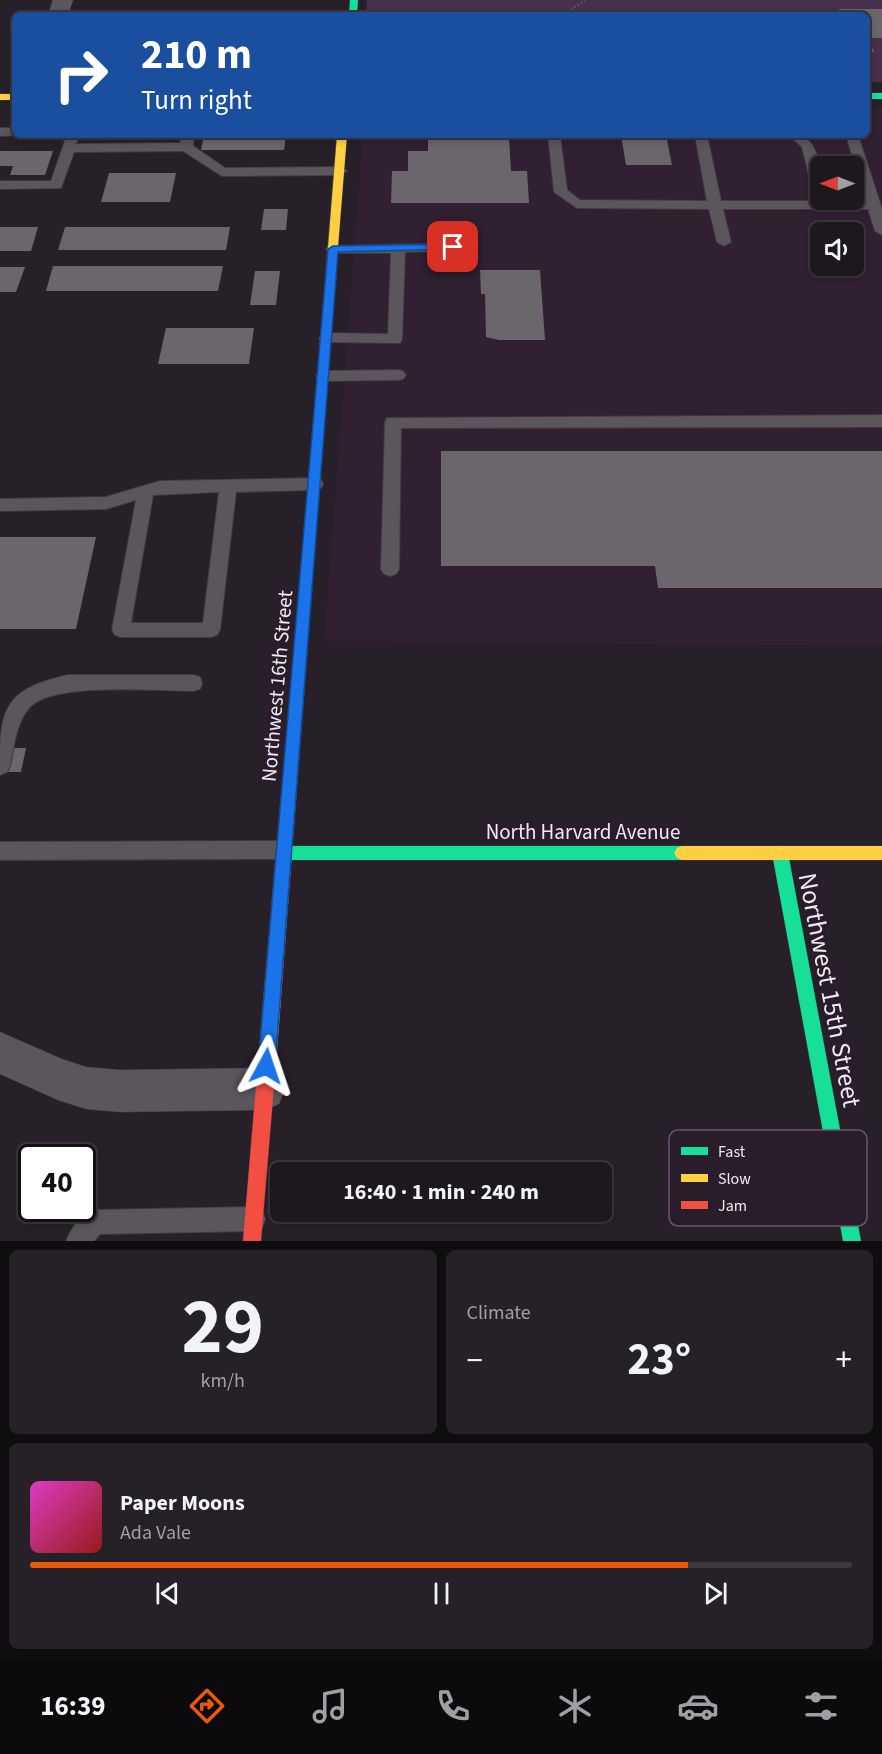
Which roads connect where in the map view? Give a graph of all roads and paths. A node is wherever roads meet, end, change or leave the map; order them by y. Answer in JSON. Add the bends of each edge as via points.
{"nodes":[{"id":1,"x":586,"y":0,"type":"edge"},
{"id":2,"x":566,"y":12,"type":"edge"},
{"id":3,"x":342,"y":138,"type":"edge"},
{"id":4,"x":554,"y":138,"type":"edge"},
{"id":5,"x":702,"y":138,"type":"edge"},
{"id":6,"x":799,"y":138,"type":"edge"},
{"id":7,"x":853,"y":138,"type":"edge"},
{"id":8,"x":187,"y":141,"type":"edge"},
{"id":9,"x":70,"y":142,"type":"edge"},
{"id":10,"x":811,"y":156,"type":"edge"},
{"id":11,"x":340,"y":171,"type":"junction"},
{"id":12,"x":0,"y":184,"type":"edge"},
{"id":13,"x":810,"y":200,"type":"edge"},
{"id":14,"x":864,"y":204,"type":"edge"},
{"id":15,"x":716,"y":205,"type":"junction"},
{"id":16,"x":874,"y":205,"type":"junction"},
{"id":17,"x":882,"y":231,"type":"edge"},
{"id":18,"x":724,"y":243,"type":"dead end"},
{"id":19,"x":471,"y":247,"type":"dead end"},
{"id":20,"x":398,"y":248,"type":"junction"},
{"id":21,"x":333,"y":249,"type":"junction"},
{"id":22,"x":326,"y":338,"type":"junction"},
{"id":23,"x":398,"y":375,"type":"dead end"},
{"id":24,"x":324,"y":376,"type":"junction"},
{"id":25,"x":882,"y":421,"type":"edge"},
{"id":26,"x":315,"y":484,"type":"junction"},
{"id":27,"x":228,"y":486,"type":"junction"},
{"id":28,"x":146,"y":490,"type":"junction"},
{"id":29,"x":0,"y":505,"type":"edge"},
{"id":30,"x":390,"y":569,"type":"dead end"},
{"id":31,"x":193,"y":683,"type":"dead end"},
{"id":32,"x":0,"y":766,"type":"edge"},
{"id":33,"x":0,"y":851,"type":"edge"},
{"id":34,"x":284,"y":852,"type":"junction"},
{"id":35,"x":780,"y":853,"type":"junction"},
{"id":36,"x":882,"y":853,"type":"edge"},
{"id":37,"x":0,"y":1053,"type":"edge"},
{"id":38,"x":264,"y":1089,"type":"junction"},
{"id":39,"x":831,"y":1130,"type":"edge"},
{"id":40,"x":849,"y":1226,"type":"edge"},
{"id":41,"x":253,"y":1230,"type":"edge"},
{"id":42,"x":78,"y":1241,"type":"edge"},
{"id":43,"x":852,"y":1241,"type":"edge"}],
"edges":[{"from":1,"to":2,"type":"path"},
{"from":3,"to":11,"type":"street","name":"Northwest 16th Street"},
{"from":4,"to":15,"type":"lane","via":[[561,192],[577,204]]},
{"from":5,"to":15,"type":"lane"},
{"from":6,"to":10,"type":"lane","via":[[808,145]]},
{"from":7,"to":16,"type":"lane"},
{"from":8,"to":9,"type":"lane"},
{"from":8,"to":11,"type":"lane","via":[[222,172]]},
{"from":9,"to":12,"type":"lane","via":[[56,185]]},
{"from":11,"to":21,"type":"street","name":"Northwest 16th Street"},
{"from":13,"to":15,"type":"lane"},
{"from":14,"to":16,"type":"lane"},
{"from":15,"to":18,"type":"lane"},
{"from":16,"to":17,"type":"lane"},
{"from":19,"to":20,"type":"lane"},
{"from":20,"to":21,"type":"lane"},
{"from":20,"to":22,"type":"lane","via":[[395,339]]},
{"from":21,"to":22,"type":"street","name":"Northwest 16th Street"},
{"from":22,"to":24,"type":"street","name":"Northwest 16th Street"},
{"from":23,"to":24,"type":"lane"},
{"from":24,"to":26,"type":"street","name":"Northwest 16th Street"},
{"from":25,"to":30,"type":"lane","via":[[393,422]]},
{"from":26,"to":27,"type":"lane"},
{"from":26,"to":34,"type":"street","name":"Northwest 16th Street"},
{"from":27,"to":28,"type":"lane"},
{"from":27,"to":28,"type":"lane","via":[[211,630],[121,630]]},
{"from":28,"to":29,"type":"lane","via":[[106,503]]},
{"from":31,"to":32,"type":"lane","via":[[47,686],[31,693],[18,707]]},
{"from":33,"to":34,"type":"lane"},
{"from":34,"to":35,"type":"street","name":"North Harvard Avenue"},
{"from":34,"to":38,"type":"street","name":"Northwest 16th Street"},
{"from":35,"to":36,"type":"street","name":"North Harvard Avenue"},
{"from":35,"to":39,"type":"street","name":"Northwest 15th Street"},
{"from":37,"to":38,"type":"street","via":[[86,1088]]},
{"from":38,"to":41,"type":"street","name":"Northwest 16th Street"},
{"from":40,"to":43,"type":"street","name":"Northwest 15th Street"},
{"from":41,"to":42,"type":"lane","via":[[94,1222]]}]}
